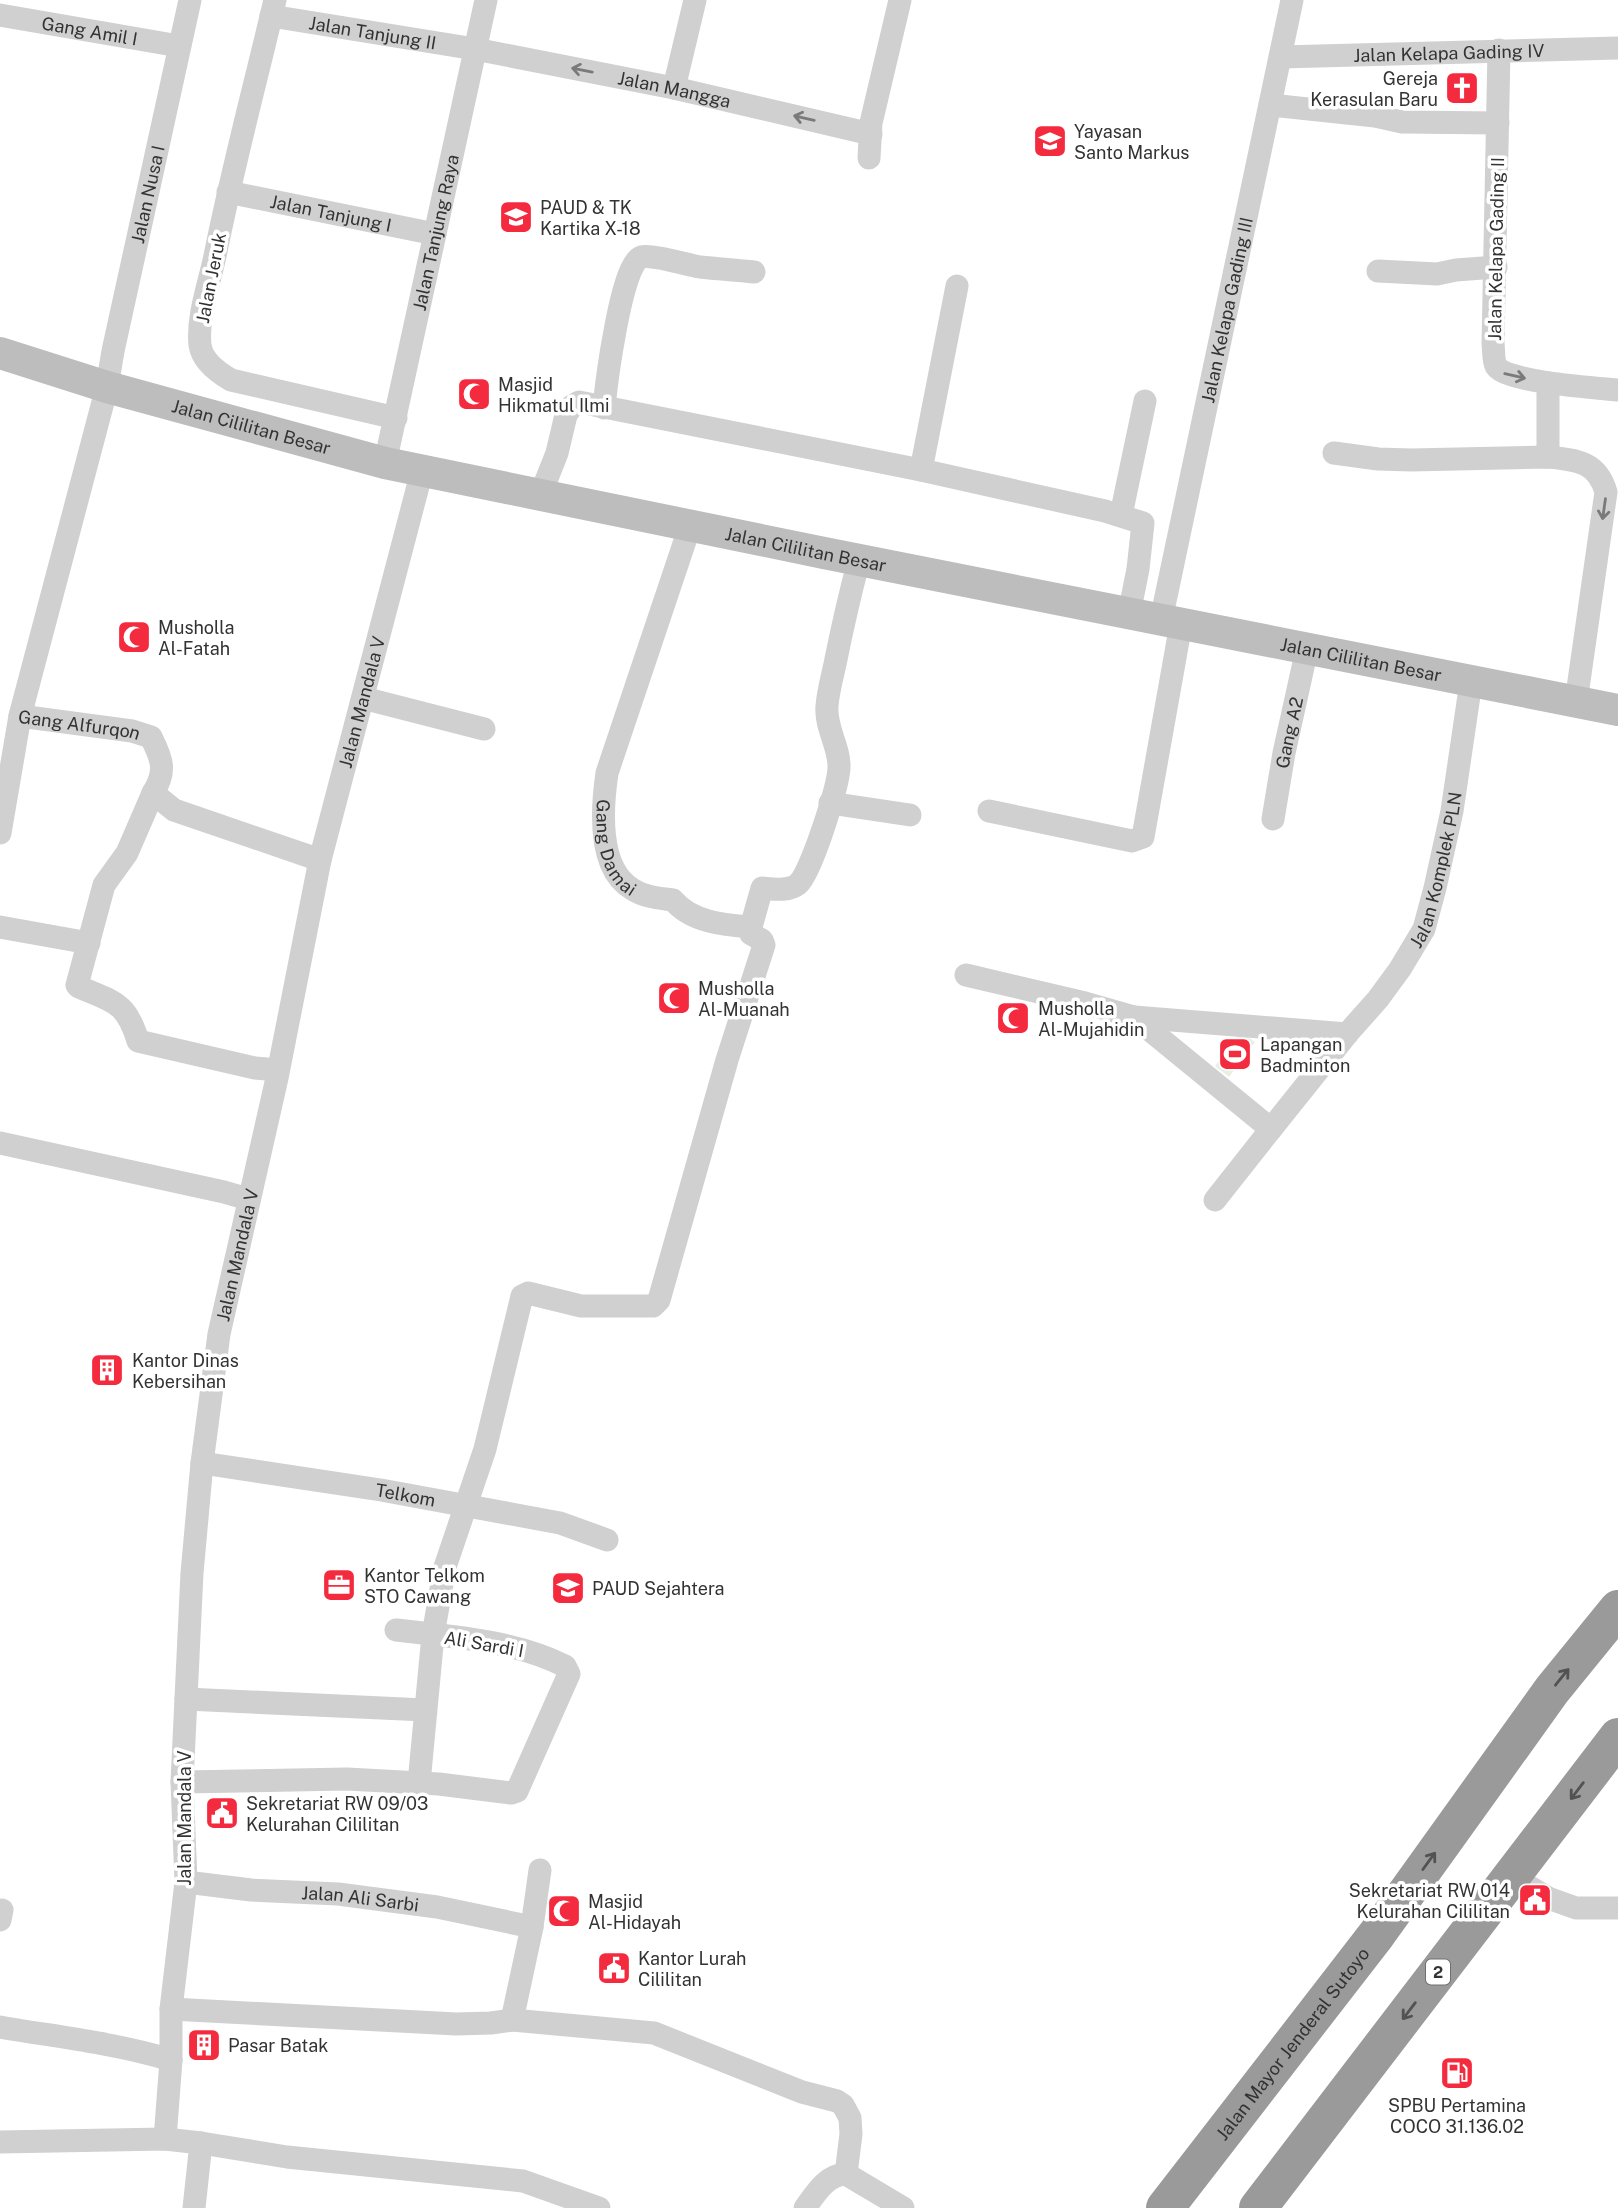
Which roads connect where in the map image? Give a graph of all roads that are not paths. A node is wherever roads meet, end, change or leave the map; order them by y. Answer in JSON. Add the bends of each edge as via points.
{"nodes":[{"id":1,"x":190,"y":0,"type":"edge"},
{"id":2,"x":486,"y":0,"type":"edge"},
{"id":3,"x":695,"y":0,"type":"edge"},
{"id":4,"x":900,"y":0,"type":"edge"},
{"id":5,"x":1292,"y":0,"type":"edge"},
{"id":6,"x":273,"y":8,"type":"edge"},
{"id":7,"x":0,"y":15,"type":"edge"},
{"id":8,"x":179,"y":46,"type":"junction"},
{"id":9,"x":1618,"y":48,"type":"edge"},
{"id":10,"x":475,"y":49,"type":"junction"},
{"id":11,"x":1499,"y":50,"type":"junction"},
{"id":12,"x":1281,"y":57,"type":"junction"},
{"id":13,"x":674,"y":88,"type":"junction"},
{"id":14,"x":1270,"y":105,"type":"junction"},
{"id":15,"x":1498,"y":123,"type":"junction"},
{"id":16,"x":871,"y":134,"type":"junction"},
{"id":17,"x":869,"y":158,"type":"dead end"},
{"id":18,"x":228,"y":192,"type":"junction"},
{"id":19,"x":435,"y":234,"type":"junction"},
{"id":20,"x":1496,"y":267,"type":"junction"},
{"id":21,"x":1378,"y":271,"type":"dead end"},
{"id":22,"x":754,"y":272,"type":"dead end"},
{"id":23,"x":957,"y":286,"type":"dead end"},
{"id":24,"x":0,"y":353,"type":"edge"},
{"id":25,"x":1548,"y":383,"type":"junction"},
{"id":26,"x":107,"y":387,"type":"junction"},
{"id":27,"x":1618,"y":390,"type":"edge"},
{"id":28,"x":1144,"y":401,"type":"dead end"},
{"id":29,"x":604,"y":408,"type":"junction"},
{"id":30,"x":396,"y":418,"type":"junction"},
{"id":31,"x":1334,"y":453,"type":"dead end"},
{"id":32,"x":1548,"y":457,"type":"junction"},
{"id":33,"x":385,"y":463,"type":"junction"},
{"id":34,"x":921,"y":470,"type":"junction"},
{"id":35,"x":422,"y":471,"type":"junction"},
{"id":36,"x":540,"y":496,"type":"junction"},
{"id":37,"x":1121,"y":515,"type":"junction"},
{"id":38,"x":690,"y":526,"type":"junction"},
{"id":39,"x":859,"y":560,"type":"junction"},
{"id":40,"x":1129,"y":614,"type":"junction"},
{"id":41,"x":1171,"y":622,"type":"junction"},
{"id":42,"x":1307,"y":649,"type":"junction"},
{"id":43,"x":1471,"y":682,"type":"junction"},
{"id":44,"x":363,"y":698,"type":"junction"},
{"id":45,"x":1576,"y":702,"type":"junction"},
{"id":46,"x":1618,"y":710,"type":"edge"},
{"id":47,"x":20,"y":716,"type":"junction"},
{"id":48,"x":484,"y":729,"type":"dead end"},
{"id":49,"x":4,"y":783,"type":"edge"},
{"id":50,"x":153,"y":793,"type":"junction"},
{"id":51,"x":830,"y":803,"type":"junction"},
{"id":52,"x":989,"y":811,"type":"dead end"},
{"id":53,"x":910,"y":815,"type":"dead end"},
{"id":54,"x":1273,"y":818,"type":"dead end"},
{"id":55,"x":0,"y":833,"type":"edge"},
{"id":56,"x":320,"y":860,"type":"junction"},
{"id":57,"x":0,"y":927,"type":"edge"},
{"id":58,"x":751,"y":927,"type":"junction"},
{"id":59,"x":89,"y":943,"type":"junction"},
{"id":60,"x":966,"y":975,"type":"dead end"},
{"id":61,"x":1134,"y":1017,"type":"junction"},
{"id":62,"x":1348,"y":1034,"type":"junction"},
{"id":63,"x":278,"y":1070,"type":"junction"},
{"id":64,"x":1271,"y":1129,"type":"junction"},
{"id":65,"x":0,"y":1143,"type":"edge"},
{"id":66,"x":248,"y":1199,"type":"junction"},
{"id":67,"x":1215,"y":1200,"type":"dead end"},
{"id":68,"x":202,"y":1462,"type":"junction"},
{"id":69,"x":467,"y":1506,"type":"junction"},
{"id":70,"x":607,"y":1539,"type":"dead end"},
{"id":71,"x":1618,"y":1609,"type":"edge"},
{"id":72,"x":396,"y":1630,"type":"dead end"},
{"id":73,"x":433,"y":1635,"type":"junction"},
{"id":74,"x":186,"y":1699,"type":"junction"},
{"id":75,"x":425,"y":1710,"type":"junction"},
{"id":76,"x":1618,"y":1737,"type":"edge"},
{"id":77,"x":182,"y":1782,"type":"junction"},
{"id":78,"x":419,"y":1783,"type":"junction"},
{"id":79,"x":540,"y":1870,"type":"dead end"},
{"id":80,"x":1511,"y":1876,"type":"junction"},
{"id":81,"x":186,"y":1882,"type":"junction"},
{"id":82,"x":1618,"y":1908,"type":"edge"},
{"id":83,"x":532,"y":1927,"type":"junction"},
{"id":84,"x":171,"y":2009,"type":"junction"},
{"id":85,"x":512,"y":2020,"type":"junction"},
{"id":86,"x":0,"y":2026,"type":"edge"},
{"id":87,"x":171,"y":2060,"type":"junction"},
{"id":88,"x":165,"y":2139,"type":"junction"},
{"id":89,"x":0,"y":2142,"type":"edge"},
{"id":90,"x":201,"y":2143,"type":"junction"},
{"id":91,"x":846,"y":2174,"type":"junction"},
{"id":92,"x":194,"y":2208,"type":"edge"},
{"id":93,"x":599,"y":2208,"type":"edge"},
{"id":94,"x":805,"y":2208,"type":"edge"},
{"id":95,"x":903,"y":2208,"type":"edge"},
{"id":96,"x":1165,"y":2208,"type":"edge"},
{"id":97,"x":1258,"y":2208,"type":"edge"}],
"edges":[{"from":1,"to":8,"type":"street","name":"Jalan Nusa I"},
{"from":2,"to":10,"type":"street","name":"Jalan Tanjung Raya"},
{"from":3,"to":13,"type":"street"},
{"from":4,"to":16,"type":"street"},
{"from":5,"to":12,"type":"street","name":"Jalan Kelapa Gading III"},
{"from":6,"to":10,"type":"street","name":"Jalan Tanjung II"},
{"from":6,"to":18,"type":"street","name":"Jalan Jeruk"},
{"from":7,"to":8,"type":"street","name":"Gang Amil I"},
{"from":8,"to":26,"type":"street","name":"Jalan Nusa I"},
{"from":9,"to":11,"type":"street","name":"Jalan Kelapa Gading IV"},
{"from":13,"to":10,"type":"street","name":"Jalan Mangga","one_way":true},
{"from":10,"to":19,"type":"street","name":"Jalan Tanjung Raya"},
{"from":11,"to":12,"type":"street","name":"Jalan Kelapa Gading IV"},
{"from":11,"to":15,"type":"street","name":"Jalan Kelapa Gading II"},
{"from":12,"to":14,"type":"street","name":"Jalan Kelapa Gading III"},
{"from":16,"to":13,"type":"street","name":"Jalan Mangga","one_way":true},
{"from":14,"to":15,"type":"street","via":[[1402,122]]},
{"from":14,"to":41,"type":"street","name":"Jalan Kelapa Gading III"},
{"from":15,"to":20,"type":"street","name":"Jalan Kelapa Gading II"},
{"from":16,"to":17,"type":"street"},
{"from":18,"to":19,"type":"street","name":"Jalan Tanjung I"},
{"from":18,"to":30,"type":"street","name":"Jalan Jeruk","via":[[201,323],[203,355],[231,380]]},
{"from":19,"to":30,"type":"street","name":"Jalan Tanjung Raya"},
{"from":20,"to":21,"type":"street","via":[[1437,274]]},
{"from":20,"to":25,"type":"street","name":"Jalan Kelapa Gading II","one_way":true,"via":[[1496,365],[1503,373]]},
{"from":22,"to":29,"type":"street","via":[[641,257],[624,293],[607,368]]},
{"from":23,"to":34,"type":"street"},
{"from":24,"to":26,"type":"street","name":"Jalan Cililitan Besar"},
{"from":25,"to":27,"type":"street","name":"Jalan Kelapa Gading II"},
{"from":25,"to":32,"type":"street"},
{"from":26,"to":33,"type":"street","name":"Jalan Cililitan Besar"},
{"from":26,"to":47,"type":"street","name":"Gang Alfurqon"},
{"from":28,"to":37,"type":"street"},
{"from":29,"to":34,"type":"street"},
{"from":29,"to":36,"type":"street","via":[[579,402],[572,406]]},
{"from":30,"to":33,"type":"street","name":"Jalan Tanjung Raya"},
{"from":31,"to":32,"type":"street","via":[[1411,460]]},
{"from":32,"to":45,"type":"street","one_way":true,"via":[[1592,466],[1603,479],[1606,492]]},
{"from":33,"to":35,"type":"street","name":"Jalan Cililitan Besar"},
{"from":34,"to":37,"type":"street"},
{"from":35,"to":36,"type":"street","name":"Jalan Cililitan Besar"},
{"from":35,"to":44,"type":"street","name":"Jalan Mandala V"},
{"from":36,"to":38,"type":"street","name":"Jalan Cililitan Besar"},
{"from":37,"to":40,"type":"street","via":[[1143,523]]},
{"from":38,"to":39,"type":"street","name":"Jalan Cililitan Besar"},
{"from":38,"to":58,"type":"street","name":"Gang Damai","via":[[607,773],[603,823],[610,860],[630,888],[673,900],[682,911],[698,918]]},
{"from":39,"to":40,"type":"street","name":"Jalan Cililitan Besar"},
{"from":39,"to":51,"type":"street","via":[[827,705],[839,769]]},
{"from":40,"to":41,"type":"street","name":"Jalan Cililitan Besar"},
{"from":41,"to":42,"type":"street","name":"Jalan Cililitan Besar"},
{"from":41,"to":52,"type":"street","name":"Jalan Kelapa Gading III","via":[[1143,837],[1132,841]]},
{"from":42,"to":43,"type":"street","name":"Jalan Cililitan Besar"},
{"from":42,"to":54,"type":"street","name":"Gang A2"},
{"from":43,"to":45,"type":"street","name":"Jalan Cililitan Besar"},
{"from":43,"to":62,"type":"street","name":"Jalan Komplek PLN","via":[[1452,811],[1424,929],[1401,970]]},
{"from":44,"to":48,"type":"street"},
{"from":44,"to":56,"type":"street","name":"Jalan Mandala V"},
{"from":45,"to":46,"type":"street","name":"Jalan Cililitan Besar"},
{"from":47,"to":49,"type":"street"},
{"from":47,"to":50,"type":"street","name":"Gang Alfurqon","via":[[132,730],[151,737],[162,774]]},
{"from":49,"to":55,"type":"street"},
{"from":50,"to":56,"type":"street","via":[[174,810]]},
{"from":50,"to":59,"type":"street","via":[[127,853],[104,885]]},
{"from":51,"to":53,"type":"street"},
{"from":51,"to":58,"type":"street","via":[[799,883],[787,889],[762,888]]},
{"from":56,"to":63,"type":"street","name":"Jalan Mandala V"},
{"from":57,"to":59,"type":"street"},
{"from":58,"to":69,"type":"street","via":[[751,934],[764,946],[659,1300],[653,1306],[582,1306],[528,1293],[522,1296]]},
{"from":59,"to":63,"type":"street","via":[[77,985],[122,1008],[138,1041]]},
{"from":60,"to":61,"type":"street"},
{"from":61,"to":62,"type":"street"},
{"from":61,"to":64,"type":"street"},
{"from":62,"to":64,"type":"street","name":"Jalan Komplek PLN"},
{"from":63,"to":66,"type":"street","name":"Jalan Mandala V"},
{"from":64,"to":67,"type":"street","name":"Jalan Komplek PLN"},
{"from":65,"to":66,"type":"street"},
{"from":66,"to":68,"type":"street","name":"Jalan Mandala V","via":[[219,1334]]},
{"from":68,"to":69,"type":"street","name":"Telkom"},
{"from":68,"to":74,"type":"street","name":"Jalan Mandala V"},
{"from":69,"to":70,"type":"street","name":"Telkom","via":[[560,1523]]},
{"from":69,"to":73,"type":"street","via":[[445,1567]]},
{"from":96,"to":71,"type":"highway","name":"Jalan Mayor Jenderal Sutoyo","one_way":true,"via":[[1377,1934],[1552,1690]]},
{"from":72,"to":73,"type":"street","name":"Ali Sardi I"},
{"from":73,"to":75,"type":"street"},
{"from":73,"to":78,"type":"street","name":"Ali Sardi I","via":[[542,1655],[565,1666],[569,1674],[517,1791]]},
{"from":74,"to":75,"type":"street"},
{"from":74,"to":77,"type":"street","name":"Jalan Mandala V"},
{"from":75,"to":78,"type":"street"},
{"from":76,"to":80,"type":"highway","number":"2","one_way":true},
{"from":77,"to":78,"type":"street","via":[[347,1779]]},
{"from":77,"to":81,"type":"street","name":"Jalan Mandala V"},
{"from":79,"to":83,"type":"street"},
{"from":80,"to":82,"type":"street","via":[[1576,1908]]},
{"from":80,"to":97,"type":"highway","number":"2","one_way":true},
{"from":81,"to":83,"type":"street","name":"Jalan Ali Sarbi","via":[[437,1907]]},
{"from":81,"to":84,"type":"street","name":"Jalan Mandala V"},
{"from":83,"to":85,"type":"street"},
{"from":84,"to":85,"type":"street","via":[[456,2024]]},
{"from":84,"to":87,"type":"street","name":"Jalan Mandala V"},
{"from":85,"to":91,"type":"street","via":[[654,2034],[802,2092],[837,2101],[850,2118]]},
{"from":86,"to":87,"type":"street"},
{"from":87,"to":88,"type":"street","name":"Jalan Mandala V"},
{"from":88,"to":89,"type":"street"},
{"from":88,"to":90,"type":"street"},
{"from":90,"to":92,"type":"street"},
{"from":90,"to":93,"type":"street","via":[[287,2157],[523,2181]]},
{"from":91,"to":94,"type":"street","via":[[830,2179]]},
{"from":91,"to":95,"type":"street"}]}
